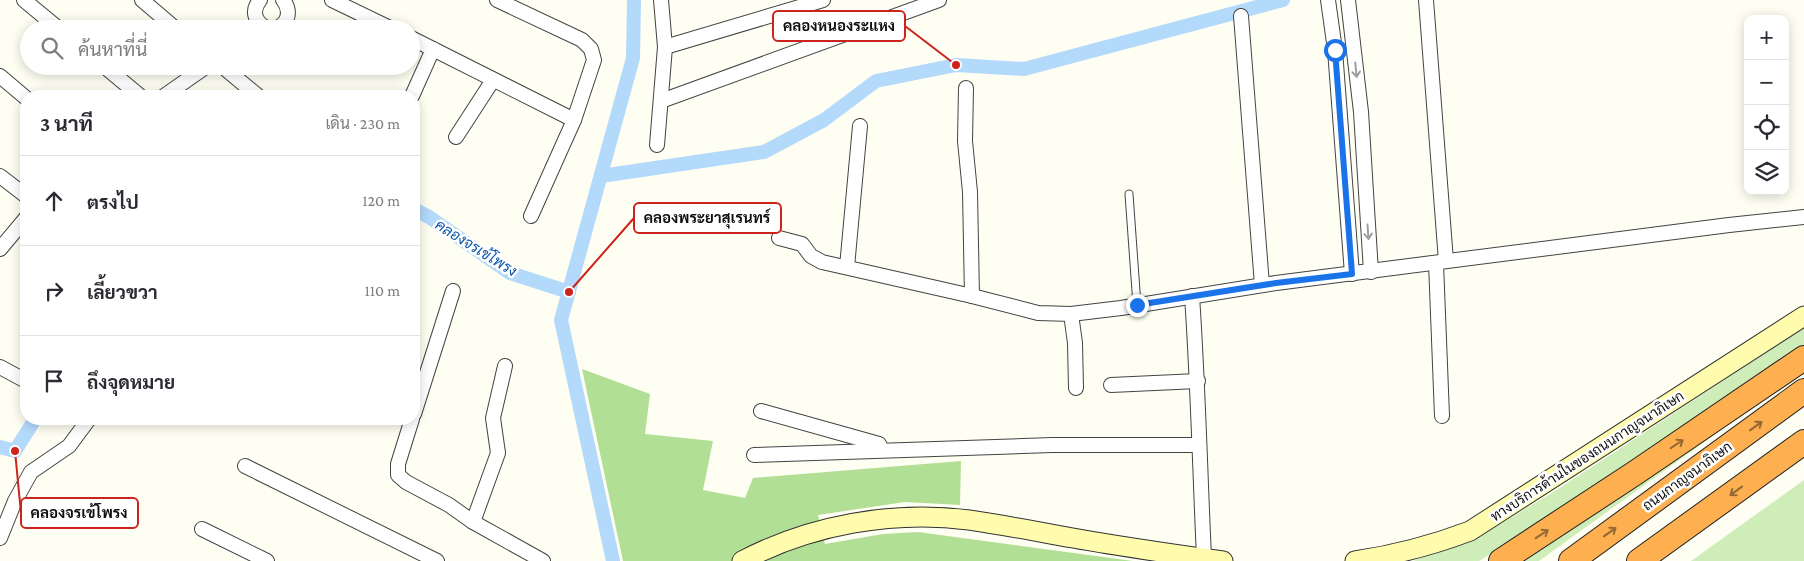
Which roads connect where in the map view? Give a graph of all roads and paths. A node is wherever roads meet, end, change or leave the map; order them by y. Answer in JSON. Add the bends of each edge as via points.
{"nodes":[{"id":1,"x":24,"y":0,"type":"edge"},
{"id":2,"x":142,"y":0,"type":"edge"},
{"id":3,"x":284,"y":0,"type":"edge"},
{"id":4,"x":332,"y":0,"type":"edge"},
{"id":5,"x":498,"y":0,"type":"edge"},
{"id":6,"x":661,"y":0,"type":"edge"},
{"id":7,"x":823,"y":0,"type":"edge"},
{"id":8,"x":939,"y":0,"type":"edge"},
{"id":9,"x":1426,"y":0,"type":"edge"},
{"id":10,"x":257,"y":1,"type":"edge"},
{"id":11,"x":1349,"y":2,"type":"edge"},
{"id":12,"x":1328,"y":3,"type":"edge"},
{"id":13,"x":1241,"y":16,"type":"dead end"},
{"id":14,"x":48,"y":20,"type":"edge"},
{"id":15,"x":165,"y":20,"type":"edge"},
{"id":16,"x":253,"y":20,"type":"edge"},
{"id":17,"x":287,"y":20,"type":"edge"},
{"id":18,"x":373,"y":20,"type":"edge"},
{"id":19,"x":420,"y":42,"type":"edge"},
{"id":20,"x":1354,"y":46,"type":"junction"},
{"id":21,"x":665,"y":47,"type":"junction"},
{"id":22,"x":433,"y":48,"type":"junction"},
{"id":23,"x":1335,"y":50,"type":"junction"},
{"id":24,"x":115,"y":75,"type":"edge"},
{"id":25,"x":194,"y":75,"type":"edge"},
{"id":26,"x":233,"y":75,"type":"edge"},
{"id":27,"x":0,"y":76,"type":"edge"},
{"id":28,"x":493,"y":80,"type":"junction"},
{"id":29,"x":966,"y":88,"type":"dead end"},
{"id":30,"x":133,"y":90,"type":"edge"},
{"id":31,"x":173,"y":90,"type":"edge"},
{"id":32,"x":251,"y":90,"type":"edge"},
{"id":33,"x":415,"y":90,"type":"edge"},
{"id":34,"x":20,"y":93,"type":"edge"},
{"id":35,"x":662,"y":101,"type":"junction"},
{"id":36,"x":574,"y":120,"type":"junction"},
{"id":37,"x":860,"y":126,"type":"dead end"},
{"id":38,"x":456,"y":137,"type":"dead end"},
{"id":39,"x":657,"y":145,"type":"dead end"},
{"id":40,"x":0,"y":176,"type":"edge"},
{"id":41,"x":20,"y":191,"type":"edge"},
{"id":42,"x":1129,"y":194,"type":"dead end"},
{"id":43,"x":531,"y":216,"type":"dead end"},
{"id":44,"x":1804,"y":217,"type":"edge"},
{"id":45,"x":20,"y":225,"type":"edge"},
{"id":46,"x":779,"y":238,"type":"dead end"},
{"id":47,"x":0,"y":249,"type":"edge"},
{"id":48,"x":1441,"y":262,"type":"junction"},
{"id":49,"x":847,"y":267,"type":"junction"},
{"id":50,"x":1371,"y":272,"type":"junction"},
{"id":51,"x":1352,"y":274,"type":"junction"},
{"id":52,"x":1262,"y":285,"type":"junction"},
{"id":53,"x":453,"y":291,"type":"dead end"},
{"id":54,"x":972,"y":296,"type":"junction"},
{"id":55,"x":1192,"y":296,"type":"junction"},
{"id":56,"x":1137,"y":305,"type":"junction"},
{"id":57,"x":1071,"y":314,"type":"junction"},
{"id":58,"x":1804,"y":316,"type":"edge"},
{"id":59,"x":1804,"y":358,"type":"edge"},
{"id":60,"x":505,"y":366,"type":"dead end"},
{"id":61,"x":0,"y":367,"type":"edge"},
{"id":62,"x":20,"y":378,"type":"edge"},
{"id":63,"x":1198,"y":382,"type":"junction"},
{"id":64,"x":1111,"y":385,"type":"dead end"},
{"id":65,"x":1076,"y":388,"type":"dead end"},
{"id":66,"x":1804,"y":391,"type":"edge"},
{"id":67,"x":420,"y":395,"type":"edge"},
{"id":68,"x":761,"y":412,"type":"dead end"},
{"id":69,"x":1442,"y":416,"type":"dead end"},
{"id":70,"x":85,"y":425,"type":"edge"},
{"id":71,"x":410,"y":425,"type":"edge"},
{"id":72,"x":1198,"y":441,"type":"junction"},
{"id":73,"x":1804,"y":442,"type":"edge"},
{"id":74,"x":879,"y":448,"type":"junction"},
{"id":75,"x":754,"y":455,"type":"dead end"},
{"id":76,"x":245,"y":466,"type":"dead end"},
{"id":77,"x":473,"y":522,"type":"junction"},
{"id":78,"x":202,"y":529,"type":"dead end"},
{"id":79,"x":0,"y":538,"type":"edge"},
{"id":80,"x":1204,"y":560,"type":"edge"},
{"id":81,"x":267,"y":561,"type":"edge"},
{"id":82,"x":437,"y":561,"type":"edge"},
{"id":83,"x":543,"y":561,"type":"edge"},
{"id":84,"x":742,"y":561,"type":"edge"},
{"id":85,"x":1223,"y":561,"type":"edge"},
{"id":86,"x":1355,"y":561,"type":"edge"},
{"id":87,"x":1501,"y":561,"type":"edge"},
{"id":88,"x":1571,"y":561,"type":"edge"},
{"id":89,"x":1639,"y":561,"type":"edge"}],
"edges":[{"from":1,"to":14,"type":"street"},
{"from":2,"to":15,"type":"street"},
{"from":3,"to":17,"type":"street","via":[[289,13]]},
{"from":4,"to":18,"type":"street"},
{"from":5,"to":36,"type":"street","via":[[582,40],[591,49],[594,60]]},
{"from":6,"to":21,"type":"street"},
{"from":7,"to":21,"type":"street"},
{"from":8,"to":35,"type":"street"},
{"from":9,"to":48,"type":"street"},
{"from":10,"to":16,"type":"street"},
{"from":11,"to":20,"type":"street"},
{"from":12,"to":23,"type":"street"},
{"from":13,"to":52,"type":"street"},
{"from":19,"to":22,"type":"street"},
{"from":20,"to":23,"type":"street"},
{"from":20,"to":50,"type":"street","one_way":true},
{"from":21,"to":35,"type":"street"},
{"from":22,"to":28,"type":"street"},
{"from":22,"to":33,"type":"street"},
{"from":23,"to":51,"type":"street"},
{"from":24,"to":30,"type":"street"},
{"from":25,"to":31,"type":"street"},
{"from":26,"to":32,"type":"street"},
{"from":27,"to":34,"type":"street"},
{"from":28,"to":36,"type":"street"},
{"from":28,"to":38,"type":"street"},
{"from":29,"to":54,"type":"street","via":[[965,141],[970,192]]},
{"from":35,"to":39,"type":"street"},
{"from":36,"to":43,"type":"street"},
{"from":37,"to":49,"type":"street"},
{"from":40,"to":41,"type":"street"},
{"from":42,"to":56,"type":"lane"},
{"from":44,"to":48,"type":"street"},
{"from":45,"to":47,"type":"street"},
{"from":46,"to":49,"type":"street","via":[[802,244],[811,256],[822,262]]},
{"from":48,"to":50,"type":"street"},
{"from":48,"to":69,"type":"street"},
{"from":49,"to":54,"type":"street"},
{"from":50,"to":51,"type":"street"},
{"from":51,"to":52,"type":"street"},
{"from":52,"to":55,"type":"street"},
{"from":53,"to":67,"type":"street"},
{"from":54,"to":57,"type":"street","via":[[1038,313]]},
{"from":55,"to":56,"type":"street"},
{"from":55,"to":63,"type":"street"},
{"from":56,"to":57,"type":"street"},
{"from":57,"to":65,"type":"street"},
{"from":58,"to":86,"type":"main road","name":"ทางบริการด้านในของถนนกาญจนาภิเษก","via":[[1470,531],[1436,544]]},
{"from":87,"to":59,"type":"highway","one_way":true},
{"from":60,"to":77,"type":"street","via":[[493,418],[498,453]]},
{"from":61,"to":62,"type":"street"},
{"from":63,"to":64,"type":"street"},
{"from":63,"to":72,"type":"street"},
{"from":88,"to":66,"type":"highway","name":"ถนนกาญจนาภิเษก","one_way":true},
{"from":68,"to":74,"type":"street"},
{"from":70,"to":79,"type":"street","via":[[69,446],[31,472]]},
{"from":71,"to":77,"type":"street","via":[[398,464],[398,475]]},
{"from":72,"to":74,"type":"street","via":[[1052,438]]},
{"from":72,"to":80,"type":"street"},
{"from":73,"to":89,"type":"highway","one_way":true},
{"from":74,"to":75,"type":"street"},
{"from":76,"to":82,"type":"street"},
{"from":77,"to":83,"type":"street"},
{"from":78,"to":81,"type":"street"},
{"from":80,"to":84,"type":"main road","via":[[969,520],[926,517],[874,520],[830,528],[780,544]]},
{"from":80,"to":85,"type":"main road"}]}
